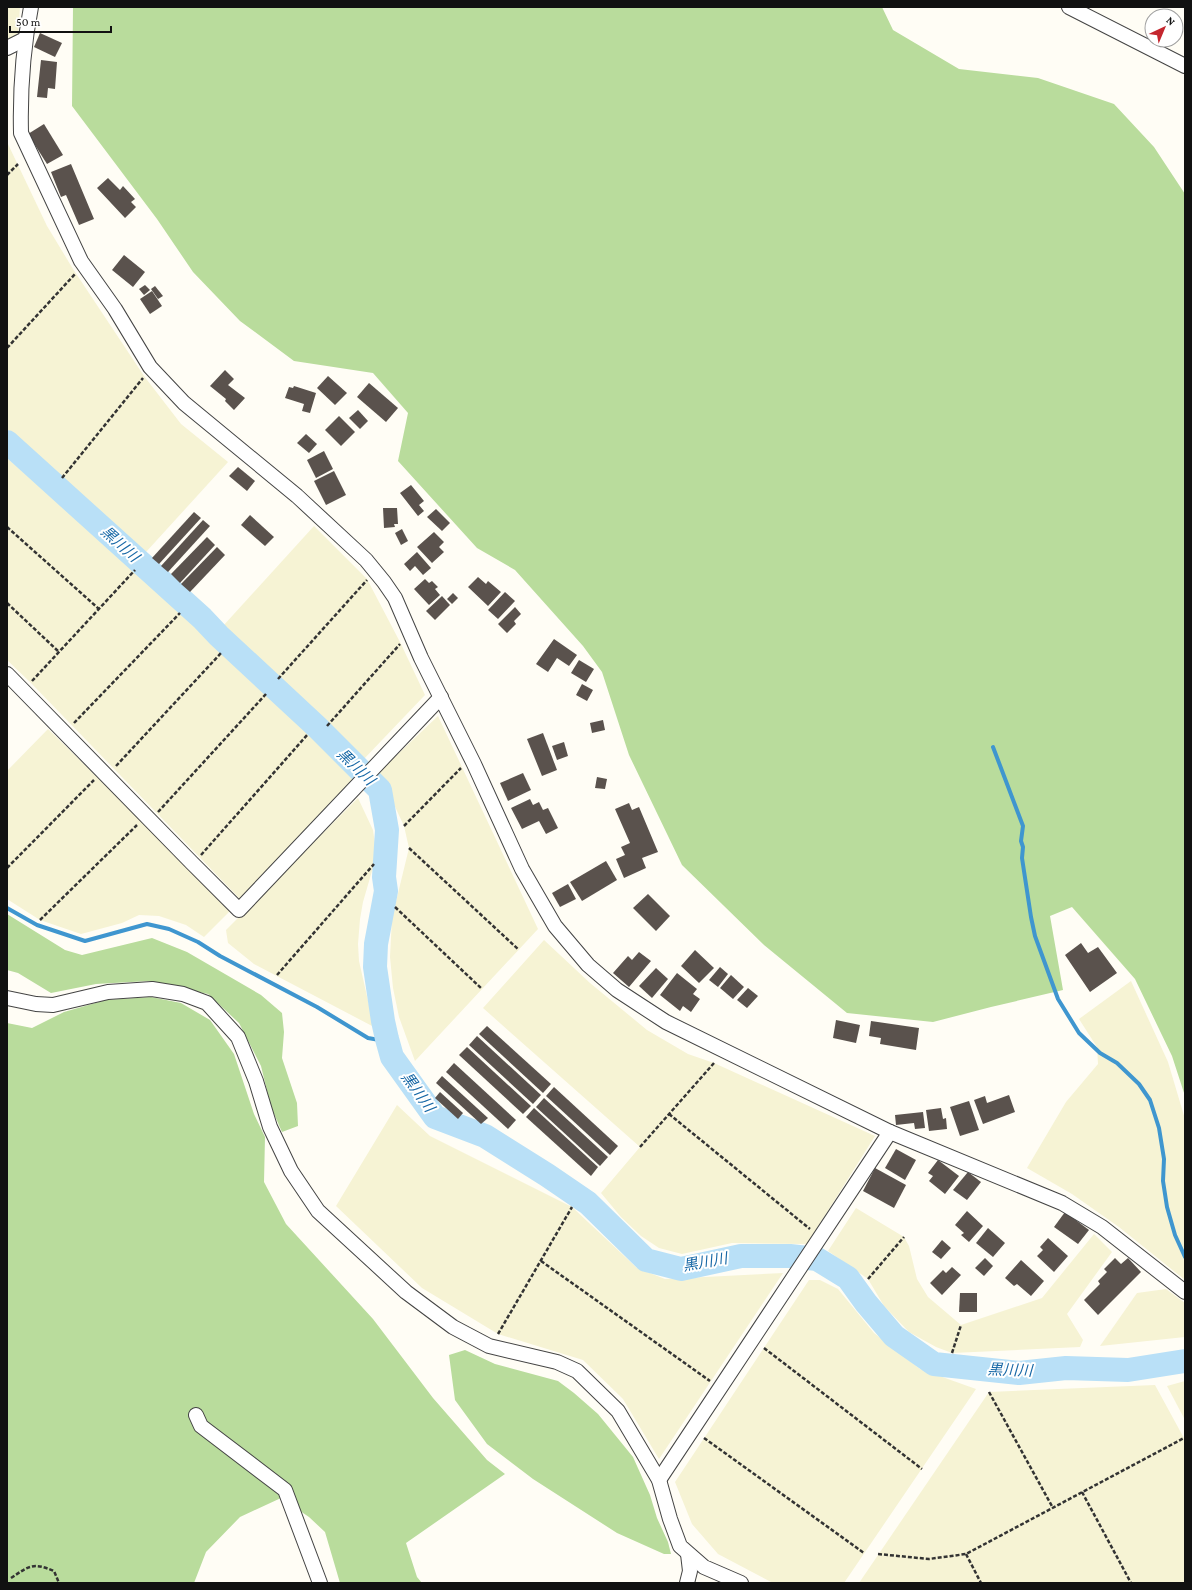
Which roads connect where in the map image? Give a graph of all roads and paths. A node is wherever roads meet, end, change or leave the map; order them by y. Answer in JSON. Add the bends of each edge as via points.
{"nodes":[{"id":1,"x":31,"y":7,"type":"edge"},
{"id":2,"x":1069,"y":7,"type":"edge"},
{"id":3,"x":25,"y":39,"type":"junction"},
{"id":4,"x":7,"y":48,"type":"edge"},
{"id":5,"x":1185,"y":66,"type":"edge"},
{"id":6,"x":18,"y":164,"type":"dead end"},
{"id":7,"x":7,"y":175,"type":"edge"},
{"id":8,"x":76,"y":273,"type":"dead end"},
{"id":9,"x":7,"y":348,"type":"edge"},
{"id":10,"x":144,"y":376,"type":"dead end"},
{"id":11,"x":62,"y":478,"type":"dead end"},
{"id":12,"x":7,"y":527,"type":"edge"},
{"id":13,"x":135,"y":570,"type":"dead end"},
{"id":14,"x":367,"y":579,"type":"dead end"},
{"id":15,"x":7,"y":603,"type":"edge"},
{"id":16,"x":99,"y":609,"type":"junction"},
{"id":17,"x":180,"y":613,"type":"dead end"},
{"id":18,"x":401,"y":644,"type":"dead end"},
{"id":19,"x":59,"y":652,"type":"junction"},
{"id":20,"x":222,"y":652,"type":"dead end"},
{"id":21,"x":7,"y":674,"type":"edge"},
{"id":22,"x":278,"y":679,"type":"dead end"},
{"id":23,"x":31,"y":683,"type":"dead end"},
{"id":24,"x":266,"y":694,"type":"dead end"},
{"id":25,"x":441,"y":697,"type":"junction"},
{"id":26,"x":72,"y":725,"type":"dead end"},
{"id":27,"x":327,"y":726,"type":"dead end"},
{"id":28,"x":308,"y":734,"type":"dead end"},
{"id":29,"x":462,"y":767,"type":"dead end"},
{"id":30,"x":114,"y":769,"type":"dead end"},
{"id":31,"x":97,"y":776,"type":"dead end"},
{"id":32,"x":157,"y":813,"type":"dead end"},
{"id":33,"x":142,"y":821,"type":"dead end"},
{"id":34,"x":404,"y":826,"type":"dead end"},
{"id":35,"x":409,"y":848,"type":"dead end"},
{"id":36,"x":200,"y":857,"type":"dead end"},
{"id":37,"x":374,"y":864,"type":"dead end"},
{"id":38,"x":7,"y":868,"type":"edge"},
{"id":39,"x":395,"y":907,"type":"dead end"},
{"id":40,"x":40,"y":920,"type":"dead end"},
{"id":41,"x":519,"y":950,"type":"dead end"},
{"id":42,"x":277,"y":975,"type":"dead end"},
{"id":43,"x":482,"y":989,"type":"dead end"},
{"id":44,"x":7,"y":998,"type":"edge"},
{"id":45,"x":714,"y":1063,"type":"dead end"},
{"id":46,"x":669,"y":1114,"type":"junction"},
{"id":47,"x":890,"y":1132,"type":"junction"},
{"id":48,"x":640,"y":1147,"type":"dead end"},
{"id":49,"x":572,"y":1207,"type":"dead end"},
{"id":50,"x":814,"y":1232,"type":"dead end"},
{"id":51,"x":904,"y":1237,"type":"dead end"},
{"id":52,"x":541,"y":1261,"type":"junction"},
{"id":53,"x":868,"y":1279,"type":"dead end"},
{"id":54,"x":1185,"y":1292,"type":"edge"},
{"id":55,"x":961,"y":1325,"type":"dead end"},
{"id":56,"x":498,"y":1334,"type":"dead end"},
{"id":57,"x":764,"y":1348,"type":"dead end"},
{"id":58,"x":952,"y":1353,"type":"dead end"},
{"id":59,"x":711,"y":1381,"type":"dead end"},
{"id":60,"x":989,"y":1392,"type":"dead end"},
{"id":61,"x":196,"y":1415,"type":"dead end"},
{"id":62,"x":704,"y":1438,"type":"dead end"},
{"id":63,"x":1184,"y":1438,"type":"dead end"},
{"id":64,"x":922,"y":1469,"type":"dead end"},
{"id":65,"x":659,"y":1480,"type":"junction"},
{"id":66,"x":1082,"y":1492,"type":"junction"},
{"id":67,"x":1053,"y":1508,"type":"junction"},
{"id":68,"x":864,"y":1553,"type":"dead end"},
{"id":69,"x":688,"y":1554,"type":"junction"},
{"id":70,"x":878,"y":1554,"type":"dead end"},
{"id":71,"x":966,"y":1554,"type":"junction"},
{"id":72,"x":11,"y":1578,"type":"dead end"},
{"id":73,"x":59,"y":1583,"type":"edge"},
{"id":74,"x":320,"y":1583,"type":"edge"},
{"id":75,"x":688,"y":1583,"type":"edge"},
{"id":76,"x":741,"y":1583,"type":"edge"},
{"id":77,"x":981,"y":1583,"type":"edge"},
{"id":78,"x":1131,"y":1583,"type":"edge"}],
"edges":[{"from":1,"to":3,"type":"street"},
{"from":2,"to":5,"type":"street"},
{"from":3,"to":4,"type":"street"},
{"from":3,"to":25,"type":"street","via":[[21,133],[81,261],[115,309],[150,367],[184,403],[297,496],[366,560],[395,598]]},
{"from":6,"to":7,"type":"path"},
{"from":8,"to":9,"type":"path"},
{"from":10,"to":11,"type":"path"},
{"from":12,"to":16,"type":"path"},
{"from":13,"to":16,"type":"path"},
{"from":14,"to":22,"type":"path"},
{"from":15,"to":19,"type":"path"},
{"from":16,"to":19,"type":"path"},
{"from":17,"to":26,"type":"path"},
{"from":18,"to":27,"type":"path"},
{"from":19,"to":23,"type":"path"},
{"from":20,"to":30,"type":"path"},
{"from":21,"to":25,"type":"street","via":[[239,910]]},
{"from":24,"to":32,"type":"path"},
{"from":25,"to":47,"type":"street","via":[[522,869],[555,926],[588,965],[617,990],[666,1022]]},
{"from":28,"to":36,"type":"path"},
{"from":29,"to":34,"type":"path"},
{"from":31,"to":38,"type":"path"},
{"from":33,"to":40,"type":"path"},
{"from":35,"to":41,"type":"path"},
{"from":37,"to":42,"type":"path"},
{"from":39,"to":43,"type":"path"},
{"from":44,"to":65,"type":"street","via":[[36,1004],[53,1004],[108,992],[152,989],[183,994],[207,1004],[238,1037],[256,1081],[270,1127],[291,1171],[318,1211],[406,1292],[453,1327],[489,1346],[557,1362],[577,1371],[618,1411]]},
{"from":45,"to":46,"type":"path"},
{"from":46,"to":48,"type":"path"},
{"from":46,"to":50,"type":"path"},
{"from":47,"to":54,"type":"street","via":[[1062,1203],[1102,1227]]},
{"from":47,"to":65,"type":"street"},
{"from":49,"to":52,"type":"path"},
{"from":51,"to":53,"type":"path"},
{"from":52,"to":56,"type":"path"},
{"from":52,"to":59,"type":"path"},
{"from":55,"to":58,"type":"path"},
{"from":57,"to":64,"type":"path"},
{"from":60,"to":67,"type":"path"},
{"from":61,"to":74,"type":"street","via":[[201,1426],[285,1490]]},
{"from":62,"to":68,"type":"path"},
{"from":63,"to":66,"type":"path"},
{"from":65,"to":69,"type":"street","via":[[680,1546]]},
{"from":66,"to":67,"type":"path"},
{"from":66,"to":78,"type":"path"},
{"from":67,"to":71,"type":"path"},
{"from":69,"to":75,"type":"street"},
{"from":69,"to":76,"type":"street","via":[[704,1567]]},
{"from":70,"to":71,"type":"path","via":[[929,1559]]},
{"from":71,"to":77,"type":"path"},
{"from":72,"to":73,"type":"path","via":[[30,1566],[45,1567],[54,1571]]}]}
